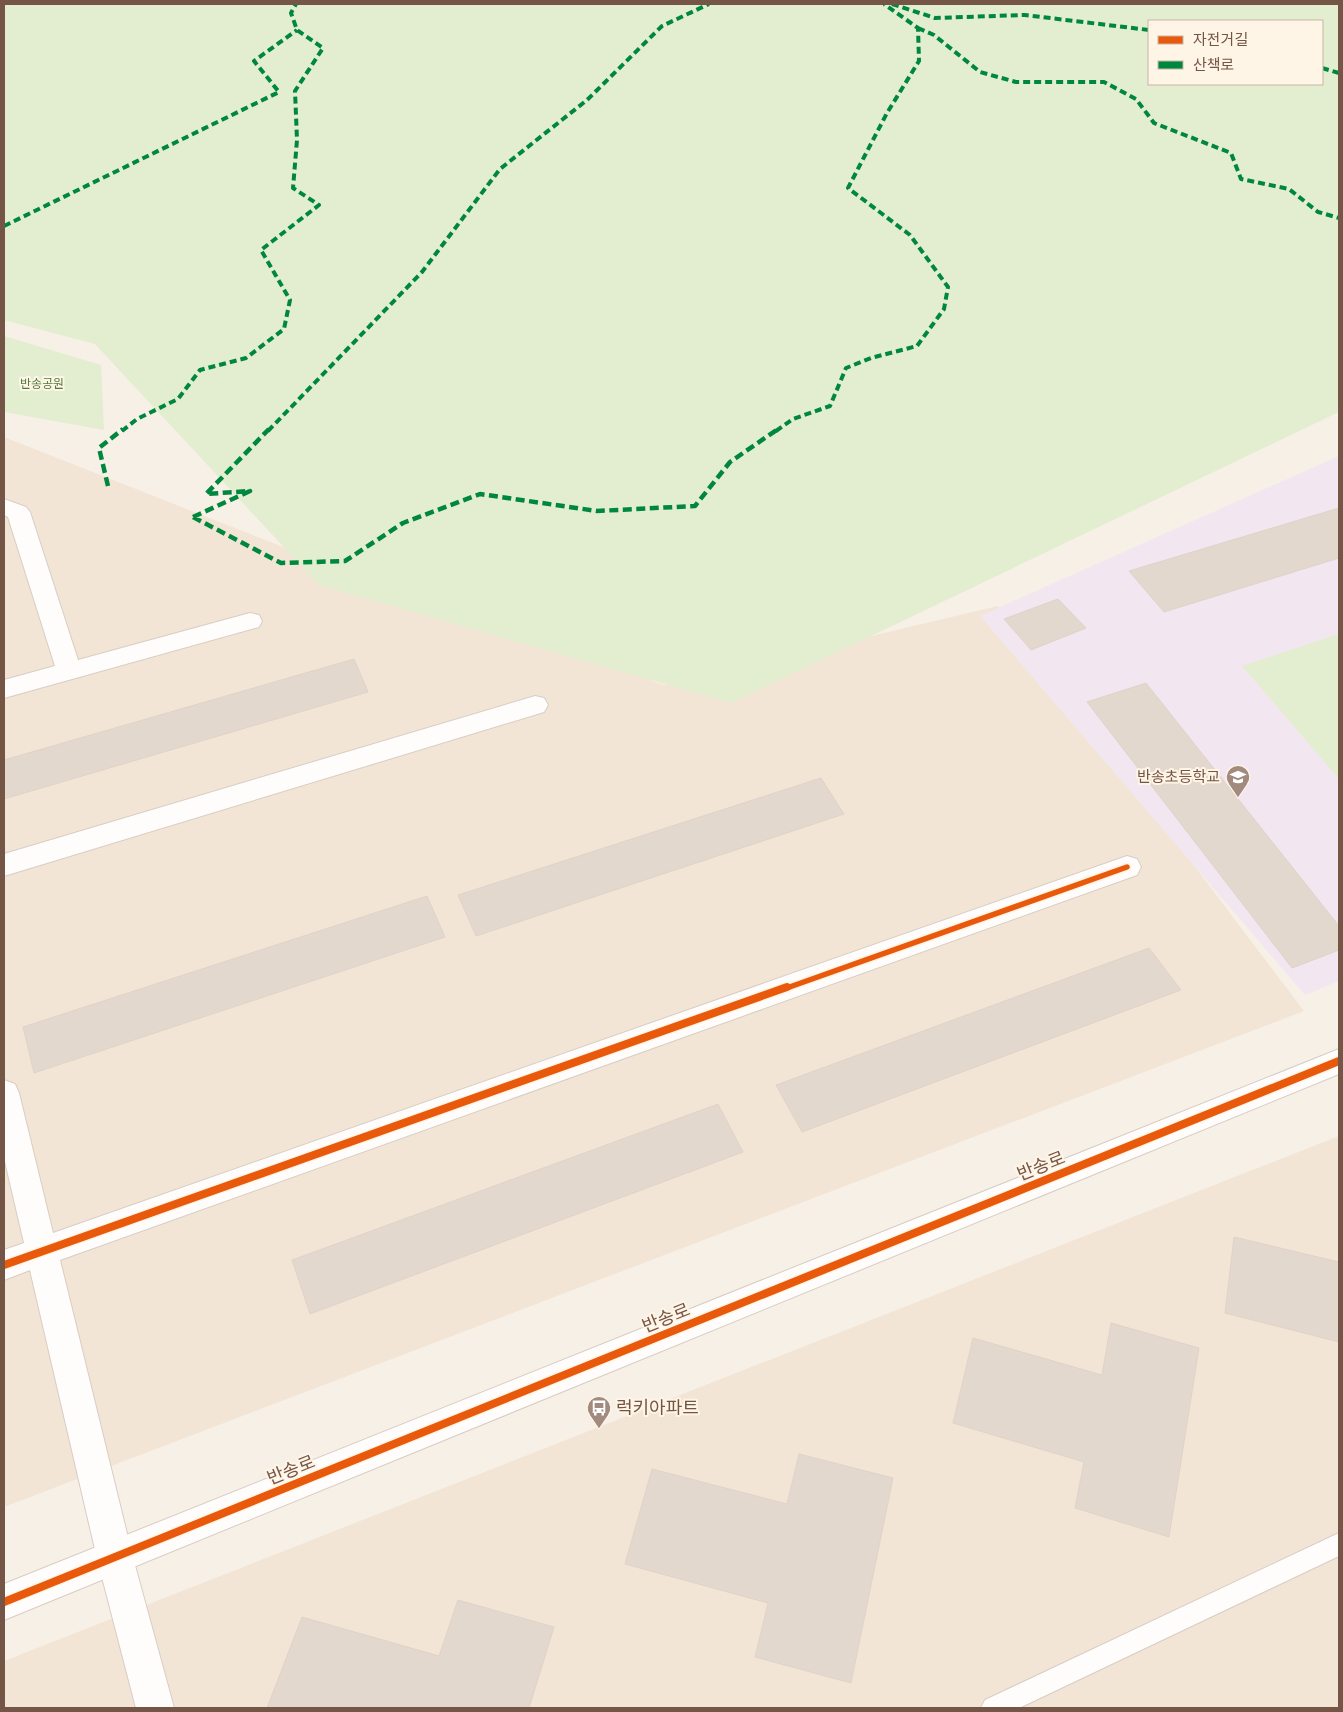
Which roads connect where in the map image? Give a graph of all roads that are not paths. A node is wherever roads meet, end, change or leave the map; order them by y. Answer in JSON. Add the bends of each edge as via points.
{"nodes":[{"id":1,"x":4,"y":507,"type":"edge"},
{"id":2,"x":250,"y":621,"type":"dead end"},
{"id":3,"x":69,"y":670,"type":"junction"},
{"id":4,"x":4,"y":688,"type":"edge"},
{"id":5,"x":535,"y":705,"type":"dead end"},
{"id":6,"x":4,"y":865,"type":"edge"},
{"id":7,"x":1126,"y":867,"type":"dead end"},
{"id":8,"x":1339,"y":1061,"type":"edge"},
{"id":9,"x":4,"y":1093,"type":"edge"},
{"id":10,"x":42,"y":1252,"type":"junction"},
{"id":11,"x":4,"y":1266,"type":"edge"},
{"id":12,"x":1339,"y":1544,"type":"edge"},
{"id":13,"x":114,"y":1558,"type":"junction"},
{"id":14,"x":4,"y":1602,"type":"edge"},
{"id":15,"x":155,"y":1708,"type":"edge"},
{"id":16,"x":993,"y":1708,"type":"edge"}],
"edges":[{"from":1,"to":3,"type":"street","via":[[18,512]]},
{"from":2,"to":3,"type":"street"},
{"from":3,"to":4,"type":"street"},
{"from":5,"to":6,"type":"street"},
{"from":7,"to":10,"type":"street"},
{"from":8,"to":13,"type":"street","name":"반송로"},
{"from":9,"to":10,"type":"street"},
{"from":10,"to":11,"type":"street"},
{"from":10,"to":13,"type":"street"},
{"from":12,"to":16,"type":"lane"},
{"from":13,"to":14,"type":"street","name":"반송로"},
{"from":13,"to":15,"type":"street"}]}
